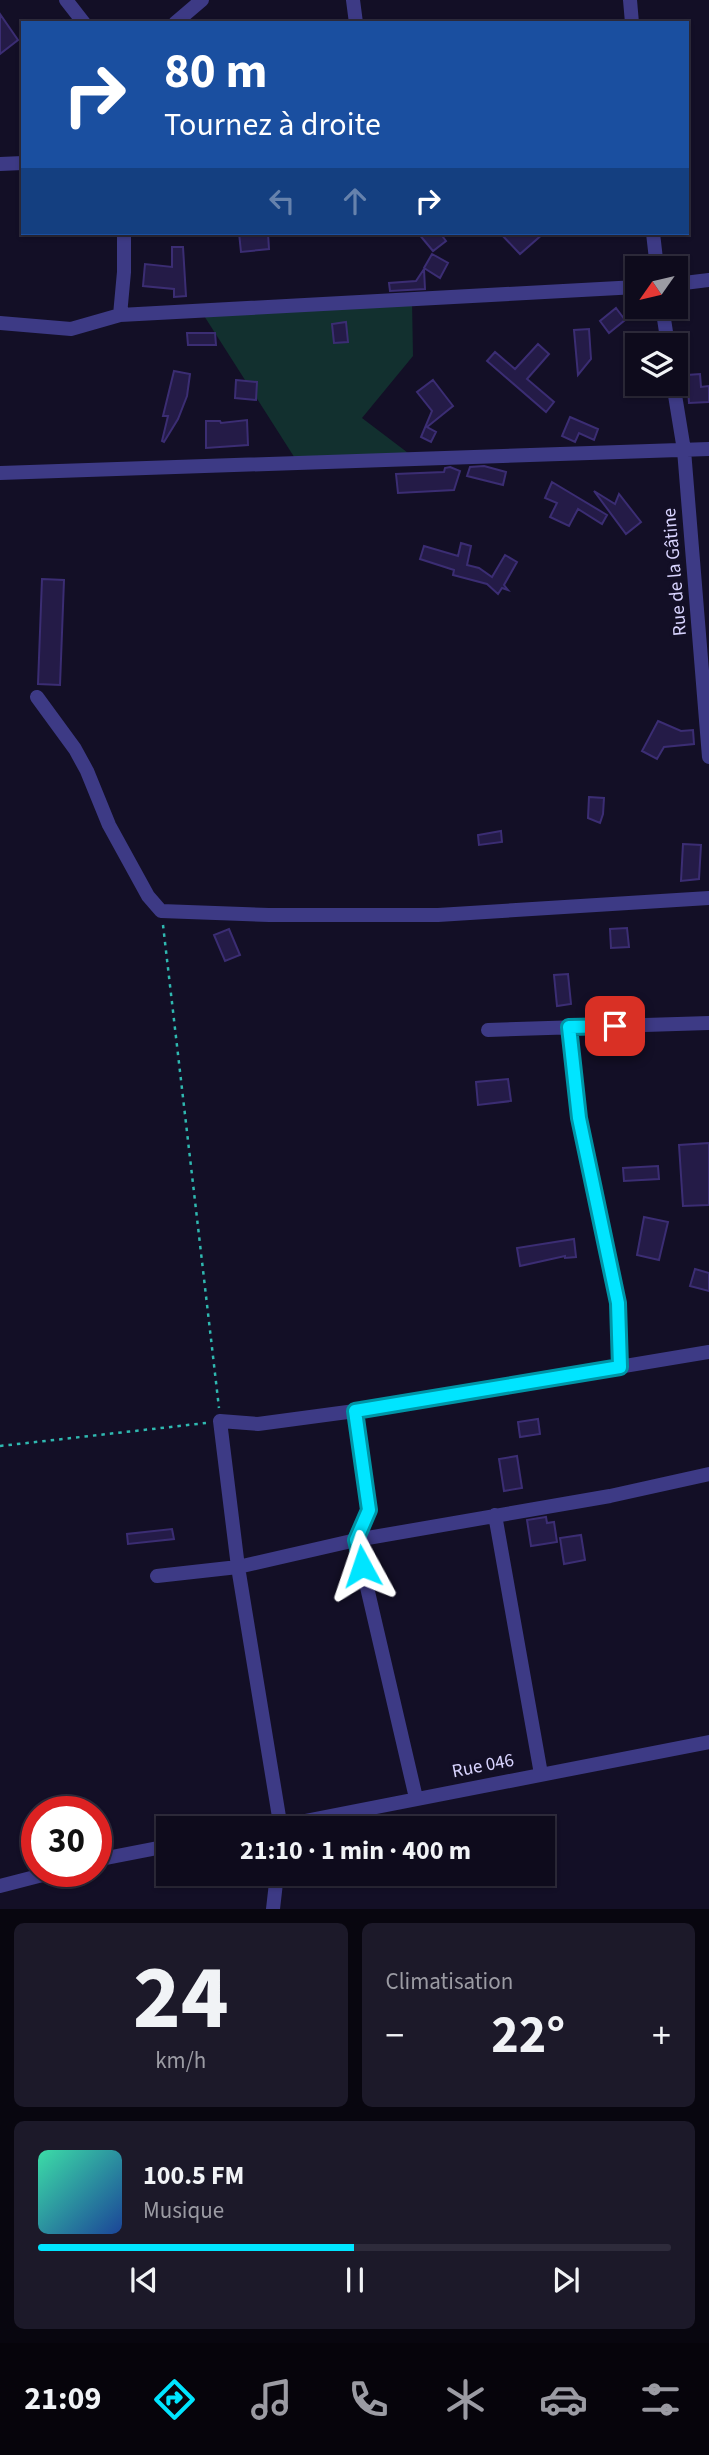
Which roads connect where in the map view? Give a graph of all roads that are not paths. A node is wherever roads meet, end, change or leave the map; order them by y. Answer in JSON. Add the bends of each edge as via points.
{"nodes":[{"id":1,"x":66,"y":0,"type":"edge"},
{"id":2,"x":202,"y":0,"type":"edge"},
{"id":3,"x":352,"y":0,"type":"edge"},
{"id":4,"x":630,"y":0,"type":"edge"},
{"id":5,"x":82,"y":21,"type":"edge"},
{"id":6,"x":177,"y":21,"type":"edge"},
{"id":7,"x":356,"y":21,"type":"edge"},
{"id":8,"x":632,"y":21,"type":"edge"},
{"id":9,"x":21,"y":163,"type":"edge"},
{"id":10,"x":0,"y":164,"type":"edge"},
{"id":11,"x":124,"y":235,"type":"edge"},
{"id":12,"x":653,"y":235,"type":"edge"},
{"id":13,"x":656,"y":256,"type":"edge"},
{"id":14,"x":709,"y":280,"type":"edge"},
{"id":15,"x":688,"y":283,"type":"edge"},
{"id":16,"x":625,"y":287,"type":"edge"},
{"id":17,"x":120,"y":315,"type":"junction"},
{"id":18,"x":0,"y":323,"type":"edge"},
{"id":19,"x":675,"y":396,"type":"edge"},
{"id":20,"x":709,"y":449,"type":"edge"},
{"id":21,"x":684,"y":450,"type":"junction"},
{"id":22,"x":0,"y":473,"type":"edge"},
{"id":23,"x":704,"y":624,"type":"edge"},
{"id":24,"x":37,"y":697,"type":"dead end"},
{"id":25,"x":709,"y":757,"type":"edge"},
{"id":26,"x":709,"y":898,"type":"edge"},
{"id":27,"x":709,"y":1023,"type":"edge"},
{"id":28,"x":569,"y":1027,"type":"junction"},
{"id":29,"x":488,"y":1030,"type":"dead end"},
{"id":30,"x":709,"y":1352,"type":"edge"},
{"id":31,"x":620,"y":1367,"type":"junction"},
{"id":32,"x":355,"y":1411,"type":"junction"},
{"id":33,"x":709,"y":1474,"type":"edge"},
{"id":34,"x":495,"y":1515,"type":"junction"},
{"id":35,"x":356,"y":1540,"type":"junction"},
{"id":36,"x":238,"y":1567,"type":"junction"},
{"id":37,"x":157,"y":1576,"type":"dead end"},
{"id":38,"x":709,"y":1742,"type":"edge"},
{"id":39,"x":541,"y":1774,"type":"junction"},
{"id":40,"x":416,"y":1798,"type":"junction"},
{"id":41,"x":279,"y":1816,"type":"edge"},
{"id":42,"x":332,"y":1816,"type":"edge"},
{"id":43,"x":156,"y":1848,"type":"edge"},
{"id":44,"x":112,"y":1857,"type":"edge"},
{"id":45,"x":21,"y":1881,"type":"edge"},
{"id":46,"x":0,"y":1886,"type":"edge"},
{"id":47,"x":275,"y":1886,"type":"edge"},
{"id":48,"x":273,"y":1909,"type":"edge"}],
"edges":[{"from":1,"to":5,"type":"street"},
{"from":2,"to":6,"type":"street"},
{"from":3,"to":7,"type":"street"},
{"from":4,"to":8,"type":"street"},
{"from":9,"to":10,"type":"street"},
{"from":11,"to":17,"type":"street"},
{"from":12,"to":13,"type":"street"},
{"from":14,"to":15,"type":"street"},
{"from":16,"to":17,"type":"street"},
{"from":17,"to":18,"type":"street","via":[[71,329]]},
{"from":19,"to":21,"type":"street","name":"Rue de la Gâtine"},
{"from":20,"to":21,"type":"street"},
{"from":21,"to":22,"type":"street"},
{"from":21,"to":23,"type":"street","name":"Rue de la Gâtine"},
{"from":23,"to":25,"type":"street","name":"Rue de la Gâtine"},
{"from":24,"to":26,"type":"street","via":[[88,771],[109,825],[161,911],[438,915]]},
{"from":27,"to":28,"type":"street"},
{"from":28,"to":29,"type":"street"},
{"from":28,"to":31,"type":"street","via":[[579,1118],[618,1303]]},
{"from":30,"to":31,"type":"street"},
{"from":31,"to":32,"type":"street"},
{"from":32,"to":35,"type":"street","via":[[369,1510]]},
{"from":32,"to":36,"type":"street","via":[[258,1424],[220,1422]]},
{"from":33,"to":34,"type":"street"},
{"from":34,"to":35,"type":"street"},
{"from":34,"to":39,"type":"street"},
{"from":35,"to":36,"type":"street"},
{"from":35,"to":40,"type":"street"},
{"from":36,"to":37,"type":"street"},
{"from":36,"to":41,"type":"street"},
{"from":38,"to":39,"type":"street","name":"Rue 046"},
{"from":39,"to":40,"type":"street","name":"Rue 046"},
{"from":40,"to":42,"type":"street","name":"Rue 046"},
{"from":43,"to":44,"type":"street"},
{"from":45,"to":46,"type":"street"},
{"from":47,"to":48,"type":"street"}]}
